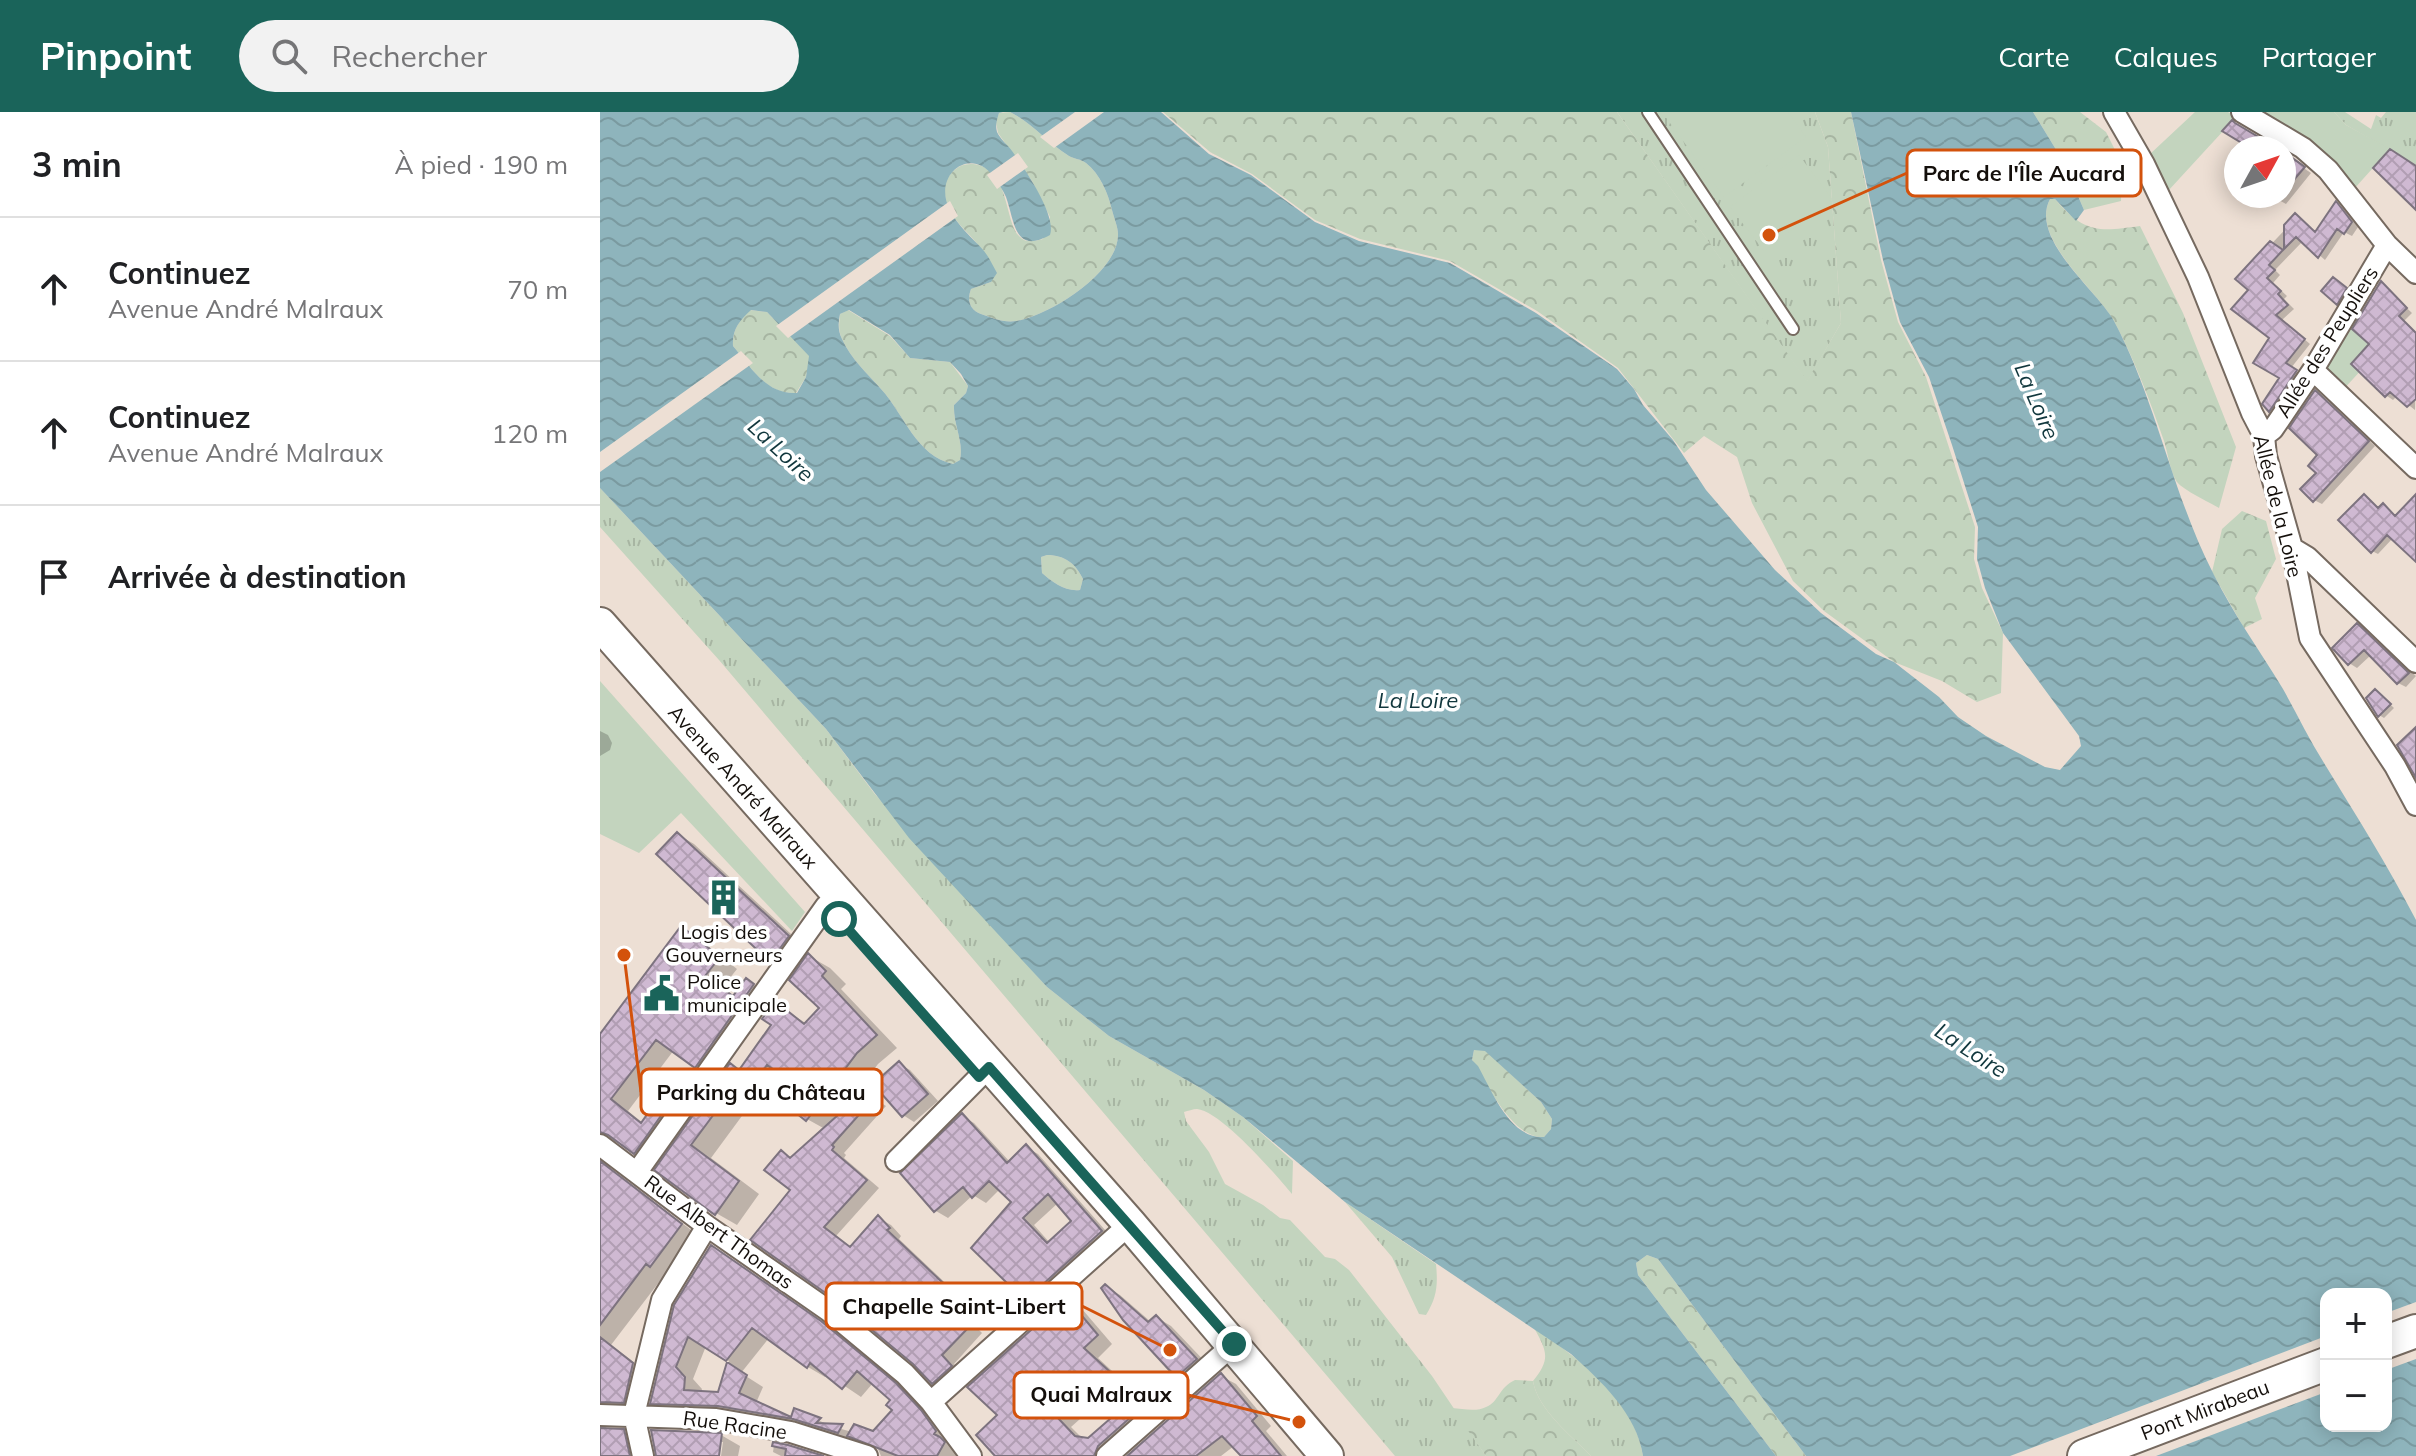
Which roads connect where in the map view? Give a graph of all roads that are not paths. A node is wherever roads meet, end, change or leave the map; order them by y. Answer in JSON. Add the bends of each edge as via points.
{"nodes":[{"id":1,"x":1648,"y":112,"type":"edge"},
{"id":2,"x":2114,"y":112,"type":"edge"},
{"id":3,"x":2242,"y":112,"type":"edge"},
{"id":4,"x":2387,"y":245,"type":"junction"},
{"id":5,"x":2416,"y":273,"type":"edge"},
{"id":6,"x":1793,"y":329,"type":"dead end"},
{"id":7,"x":2313,"y":370,"type":"junction"},
{"id":8,"x":2264,"y":436,"type":"junction"},
{"id":9,"x":2416,"y":468,"type":"edge"},
{"id":10,"x":2292,"y":548,"type":"junction"},
{"id":11,"x":600,"y":624,"type":"edge"},
{"id":12,"x":600,"y":648,"type":"edge"},
{"id":13,"x":2416,"y":662,"type":"edge"},
{"id":14,"x":2416,"y":805,"type":"edge"},
{"id":15,"x":833,"y":900,"type":"junction"},
{"id":16,"x":984,"y":1072,"type":"junction"},
{"id":17,"x":600,"y":1145,"type":"edge"},
{"id":18,"x":896,"y":1161,"type":"dead end"},
{"id":19,"x":637,"y":1172,"type":"junction"},
{"id":20,"x":707,"y":1226,"type":"junction"},
{"id":21,"x":1124,"y":1230,"type":"junction"},
{"id":22,"x":2416,"y":1331,"type":"edge"},
{"id":23,"x":2392,"y":1340,"type":"edge"},
{"id":24,"x":1227,"y":1350,"type":"junction"},
{"id":25,"x":2320,"y":1366,"type":"edge"},
{"id":26,"x":931,"y":1402,"type":"junction"},
{"id":27,"x":600,"y":1415,"type":"edge"},
{"id":28,"x":634,"y":1415,"type":"junction"},
{"id":29,"x":643,"y":1456,"type":"edge"},
{"id":30,"x":867,"y":1456,"type":"edge"},
{"id":31,"x":971,"y":1456,"type":"edge"},
{"id":32,"x":1107,"y":1456,"type":"edge"},
{"id":33,"x":1304,"y":1456,"type":"edge"},
{"id":34,"x":1327,"y":1456,"type":"edge"},
{"id":35,"x":2084,"y":1456,"type":"edge"}],
"edges":[{"from":1,"to":6,"type":"lane"},
{"from":2,"to":8,"type":"street","name":"Allée de la Loire","via":[[2193,266]]},
{"from":3,"to":4,"type":"street","via":[[2303,148],[2328,170]]},
{"from":4,"to":5,"type":"street"},
{"from":4,"to":7,"type":"street","name":"Allée des Peupliers"},
{"from":7,"to":8,"type":"street","name":"Allée des Peupliers"},
{"from":7,"to":9,"type":"street"},
{"from":8,"to":10,"type":"street","name":"Allée de la Loire"},
{"from":10,"to":13,"type":"street"},
{"from":10,"to":14,"type":"street","name":"Allée de la Loire","via":[[2310,638]]},
{"from":11,"to":15,"type":"main road","name":"Avenue André Malraux"},
{"from":12,"to":15,"type":"main road","name":"Avenue André Malraux"},
{"from":15,"to":16,"type":"main road","name":"Avenue André Malraux"},
{"from":15,"to":19,"type":"street"},
{"from":16,"to":18,"type":"street"},
{"from":16,"to":21,"type":"main road","name":"Avenue André Malraux"},
{"from":17,"to":19,"type":"street","name":"Rue Albert Thomas"},
{"from":19,"to":20,"type":"street","name":"Rue Albert Thomas"},
{"from":20,"to":26,"type":"street","name":"Rue Albert Thomas","via":[[829,1311]]},
{"from":20,"to":28,"type":"street","via":[[662,1300]]},
{"from":21,"to":24,"type":"main road","name":"Avenue André Malraux"},
{"from":21,"to":26,"type":"street"},
{"from":22,"to":23,"type":"main road"},
{"from":24,"to":32,"type":"street"},
{"from":24,"to":33,"type":"main road","name":"Avenue André Malraux"},
{"from":24,"to":34,"type":"main road","name":"Avenue André Malraux"},
{"from":25,"to":35,"type":"main road","name":"Pont Mirabeau"},
{"from":26,"to":31,"type":"street","name":"Rue Albert Thomas"},
{"from":27,"to":28,"type":"street","name":"Rue Racine"},
{"from":28,"to":29,"type":"street"},
{"from":28,"to":30,"type":"street","name":"Rue Racine","via":[[748,1424]]}]}
